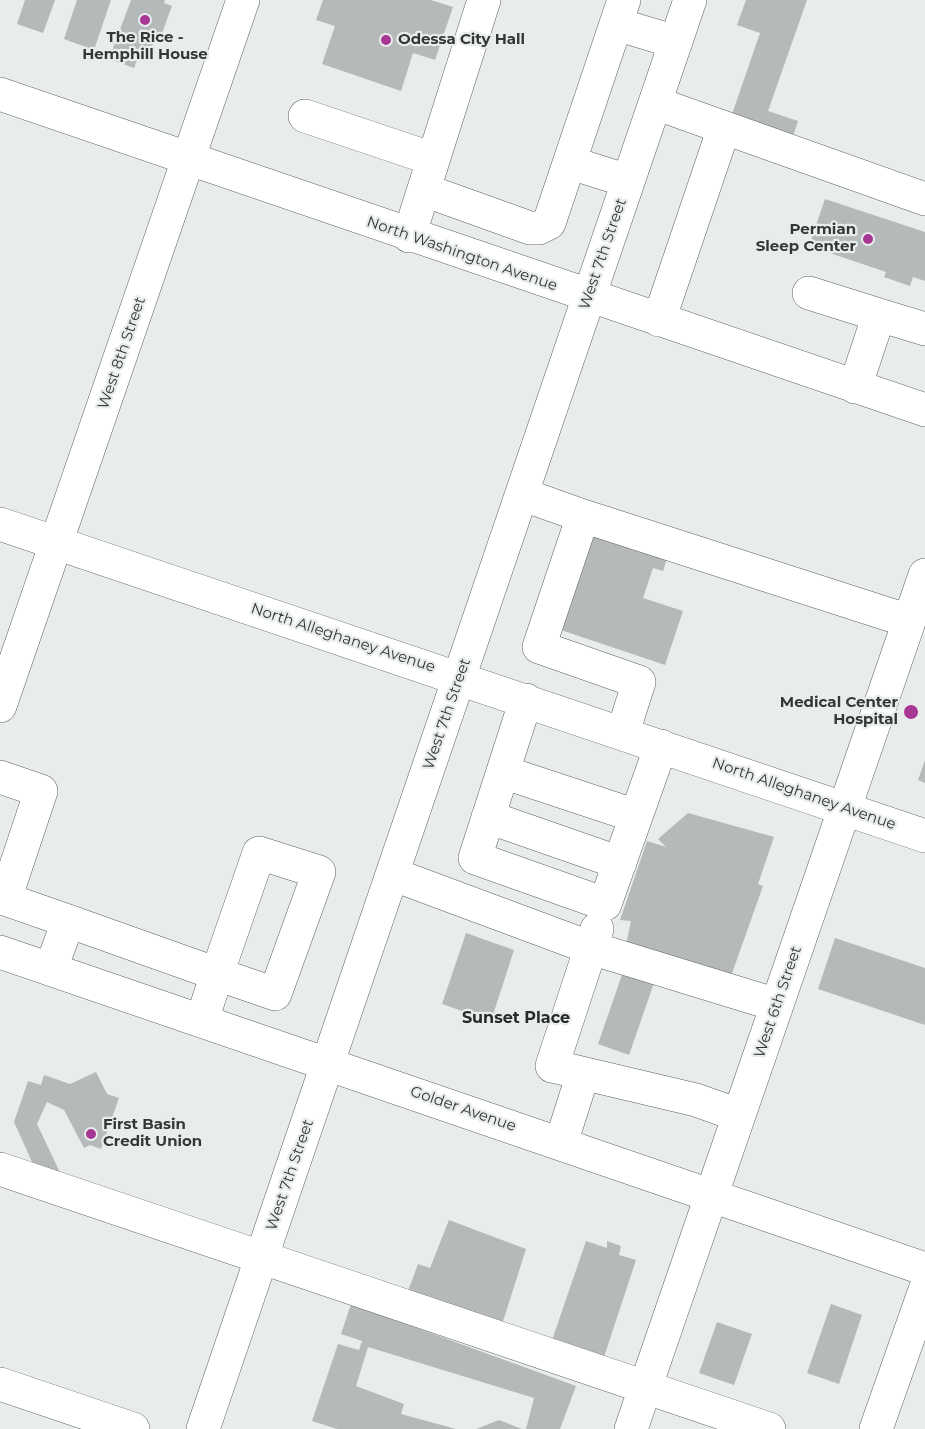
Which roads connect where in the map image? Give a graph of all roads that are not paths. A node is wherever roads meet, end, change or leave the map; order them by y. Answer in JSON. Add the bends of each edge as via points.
{"nodes":[{"id":1,"x":243,"y":0,"type":"edge"},
{"id":2,"x":484,"y":0,"type":"edge"},
{"id":3,"x":690,"y":0,"type":"edge"},
{"id":4,"x":620,"y":12,"type":"edge"},
{"id":5,"x":675,"y":42,"type":"junction"},
{"id":6,"x":0,"y":94,"type":"edge"},
{"id":7,"x":655,"y":103,"type":"junction"},
{"id":8,"x":305,"y":116,"type":"dead end"},
{"id":9,"x":724,"y":128,"type":"junction"},
{"id":10,"x":434,"y":159,"type":"junction"},
{"id":11,"x":188,"y":160,"type":"junction"},
{"id":12,"x":571,"y":163,"type":"junction"},
{"id":13,"x":628,"y":181,"type":"junction"},
{"id":14,"x":424,"y":190,"type":"junction"},
{"id":15,"x":925,"y":199,"type":"edge"},
{"id":16,"x":409,"y":236,"type":"junction"},
{"id":17,"x":809,"y":293,"type":"dead end"},
{"id":18,"x":589,"y":297,"type":"junction"},
{"id":19,"x":879,"y":315,"type":"junction"},
{"id":20,"x":659,"y":320,"type":"junction"},
{"id":21,"x":925,"y":329,"type":"edge"},
{"id":22,"x":855,"y":387,"type":"junction"},
{"id":23,"x":925,"y":410,"type":"edge"},
{"id":24,"x":524,"y":495,"type":"junction"},
{"id":25,"x":584,"y":516,"type":"junction"},
{"id":26,"x":0,"y":524,"type":"edge"},
{"id":27,"x":57,"y":543,"type":"junction"},
{"id":28,"x":924,"y":581,"type":"edge"},
{"id":29,"x":909,"y":621,"type":"junction"},
{"id":30,"x":459,"y":677,"type":"junction"},
{"id":31,"x":526,"y":700,"type":"junction"},
{"id":32,"x":0,"y":706,"type":"edge"},
{"id":33,"x":623,"y":732,"type":"junction"},
{"id":34,"x":661,"y":746,"type":"junction"},
{"id":35,"x":503,"y":772,"type":"junction"},
{"id":36,"x":0,"y":777,"type":"edge"},
{"id":37,"x":846,"y":808,"type":"junction"},
{"id":38,"x":636,"y":816,"type":"junction"},
{"id":39,"x":488,"y":817,"type":"junction"},
{"id":40,"x":925,"y":836,"type":"edge"},
{"id":41,"x":620,"y":863,"type":"junction"},
{"id":42,"x":392,"y":874,"type":"junction"},
{"id":43,"x":605,"y":904,"type":"junction"},
{"id":44,"x":68,"y":921,"type":"junction"},
{"id":45,"x":591,"y":948,"type":"junction"},
{"id":46,"x":0,"y":952,"type":"edge"},
{"id":47,"x":51,"y":969,"type":"junction"},
{"id":48,"x":777,"y":1005,"type":"junction"},
{"id":49,"x":202,"y":1020,"type":"junction"},
{"id":50,"x":328,"y":1063,"type":"junction"},
{"id":51,"x":583,"y":1074,"type":"junction"},
{"id":52,"x":738,"y":1115,"type":"junction"},
{"id":53,"x":561,"y":1143,"type":"junction"},
{"id":54,"x":0,"y":1169,"type":"edge"},
{"id":55,"x":711,"y":1195,"type":"junction"},
{"id":56,"x":262,"y":1258,"type":"junction"},
{"id":57,"x":925,"y":1269,"type":"edge"},
{"id":58,"x":925,"y":1290,"type":"edge"},
{"id":59,"x":0,"y":1384,"type":"edge"},
{"id":60,"x":646,"y":1386,"type":"junction"},
{"id":61,"x":133,"y":1429,"type":"edge"},
{"id":62,"x":203,"y":1429,"type":"edge"},
{"id":63,"x":631,"y":1429,"type":"edge"},
{"id":64,"x":768,"y":1429,"type":"edge"},
{"id":65,"x":876,"y":1429,"type":"edge"}],
"edges":[{"from":1,"to":11,"type":"street","name":"West 8th Street"},
{"from":2,"to":10,"type":"street"},
{"from":3,"to":5,"type":"street","name":"West 7th Street"},
{"from":4,"to":5,"type":"street"},
{"from":4,"to":12,"type":"street"},
{"from":5,"to":7,"type":"street","name":"West 7th Street"},
{"from":6,"to":11,"type":"street","name":"North Washington Avenue"},
{"from":7,"to":9,"type":"street"},
{"from":7,"to":13,"type":"street","name":"West 7th Street"},
{"from":8,"to":10,"type":"street"},
{"from":9,"to":15,"type":"street"},
{"from":9,"to":20,"type":"street"},
{"from":10,"to":14,"type":"street"},
{"from":11,"to":16,"type":"street","name":"North Washington Avenue"},
{"from":11,"to":27,"type":"street","name":"West 8th Street"},
{"from":12,"to":13,"type":"street"},
{"from":12,"to":14,"type":"street","via":[[549,223],[539,228]]},
{"from":13,"to":18,"type":"street","name":"West 7th Street"},
{"from":14,"to":16,"type":"street"},
{"from":16,"to":18,"type":"street","name":"North Washington Avenue"},
{"from":17,"to":19,"type":"street"},
{"from":18,"to":20,"type":"street","name":"North Washington Avenue"},
{"from":18,"to":24,"type":"street","name":"West 7th Street"},
{"from":19,"to":21,"type":"street"},
{"from":19,"to":22,"type":"street"},
{"from":20,"to":22,"type":"street","name":"North Washington Avenue"},
{"from":22,"to":23,"type":"street","name":"North Washington Avenue"},
{"from":24,"to":25,"type":"street"},
{"from":24,"to":30,"type":"street","name":"West 7th Street"},
{"from":25,"to":29,"type":"street"},
{"from":25,"to":33,"type":"street","via":[[539,647],[639,682]]},
{"from":26,"to":27,"type":"street","name":"North Alleghaney Avenue"},
{"from":27,"to":30,"type":"street","name":"North Alleghaney Avenue"},
{"from":27,"to":32,"type":"street","name":"West 8th Street"},
{"from":28,"to":29,"type":"street","name":"West 6th Street"},
{"from":29,"to":37,"type":"street","name":"West 6th Street"},
{"from":30,"to":31,"type":"street","name":"North Alleghaney Avenue"},
{"from":30,"to":42,"type":"street","name":"West 7th Street"},
{"from":31,"to":33,"type":"street","name":"North Alleghaney Avenue"},
{"from":31,"to":35,"type":"street"},
{"from":33,"to":34,"type":"street","name":"North Alleghaney Avenue"},
{"from":34,"to":37,"type":"street","name":"North Alleghaney Avenue"},
{"from":34,"to":38,"type":"street"},
{"from":35,"to":38,"type":"street"},
{"from":35,"to":39,"type":"street"},
{"from":36,"to":44,"type":"street","via":[[41,791],[5,899]]},
{"from":37,"to":40,"type":"street","name":"North Alleghaney Avenue"},
{"from":37,"to":48,"type":"street","name":"West 6th Street"},
{"from":38,"to":41,"type":"street"},
{"from":39,"to":41,"type":"street"},
{"from":39,"to":43,"type":"street","via":[[475,858]]},
{"from":41,"to":43,"type":"street"},
{"from":42,"to":45,"type":"street"},
{"from":42,"to":50,"type":"street","name":"West 7th Street"},
{"from":43,"to":45,"type":"street"},
{"from":44,"to":47,"type":"street"},
{"from":44,"to":49,"type":"street","via":[[217,974]]},
{"from":45,"to":48,"type":"street"},
{"from":45,"to":51,"type":"street","via":[[552,1066]]},
{"from":46,"to":47,"type":"street","name":"Golder Avenue"},
{"from":47,"to":49,"type":"street","name":"Golder Avenue"},
{"from":48,"to":52,"type":"street","name":"West 6th Street"},
{"from":49,"to":50,"type":"street","name":"Golder Avenue"},
{"from":50,"to":53,"type":"street","name":"Golder Avenue"},
{"from":50,"to":56,"type":"street","name":"West 7th Street"},
{"from":51,"to":52,"type":"street","via":[[696,1100]]},
{"from":51,"to":53,"type":"street"},
{"from":52,"to":55,"type":"street","name":"West 6th Street"},
{"from":53,"to":55,"type":"street","name":"Golder Avenue"},
{"from":54,"to":56,"type":"street"},
{"from":55,"to":57,"type":"street","name":"Golder Avenue"},
{"from":55,"to":60,"type":"street","name":"West 6th Street"},
{"from":56,"to":60,"type":"street"},
{"from":56,"to":62,"type":"street","name":"West 7th Street"},
{"from":58,"to":65,"type":"street"},
{"from":59,"to":61,"type":"street"},
{"from":60,"to":63,"type":"street","name":"West 6th Street"},
{"from":60,"to":64,"type":"street"}]}
